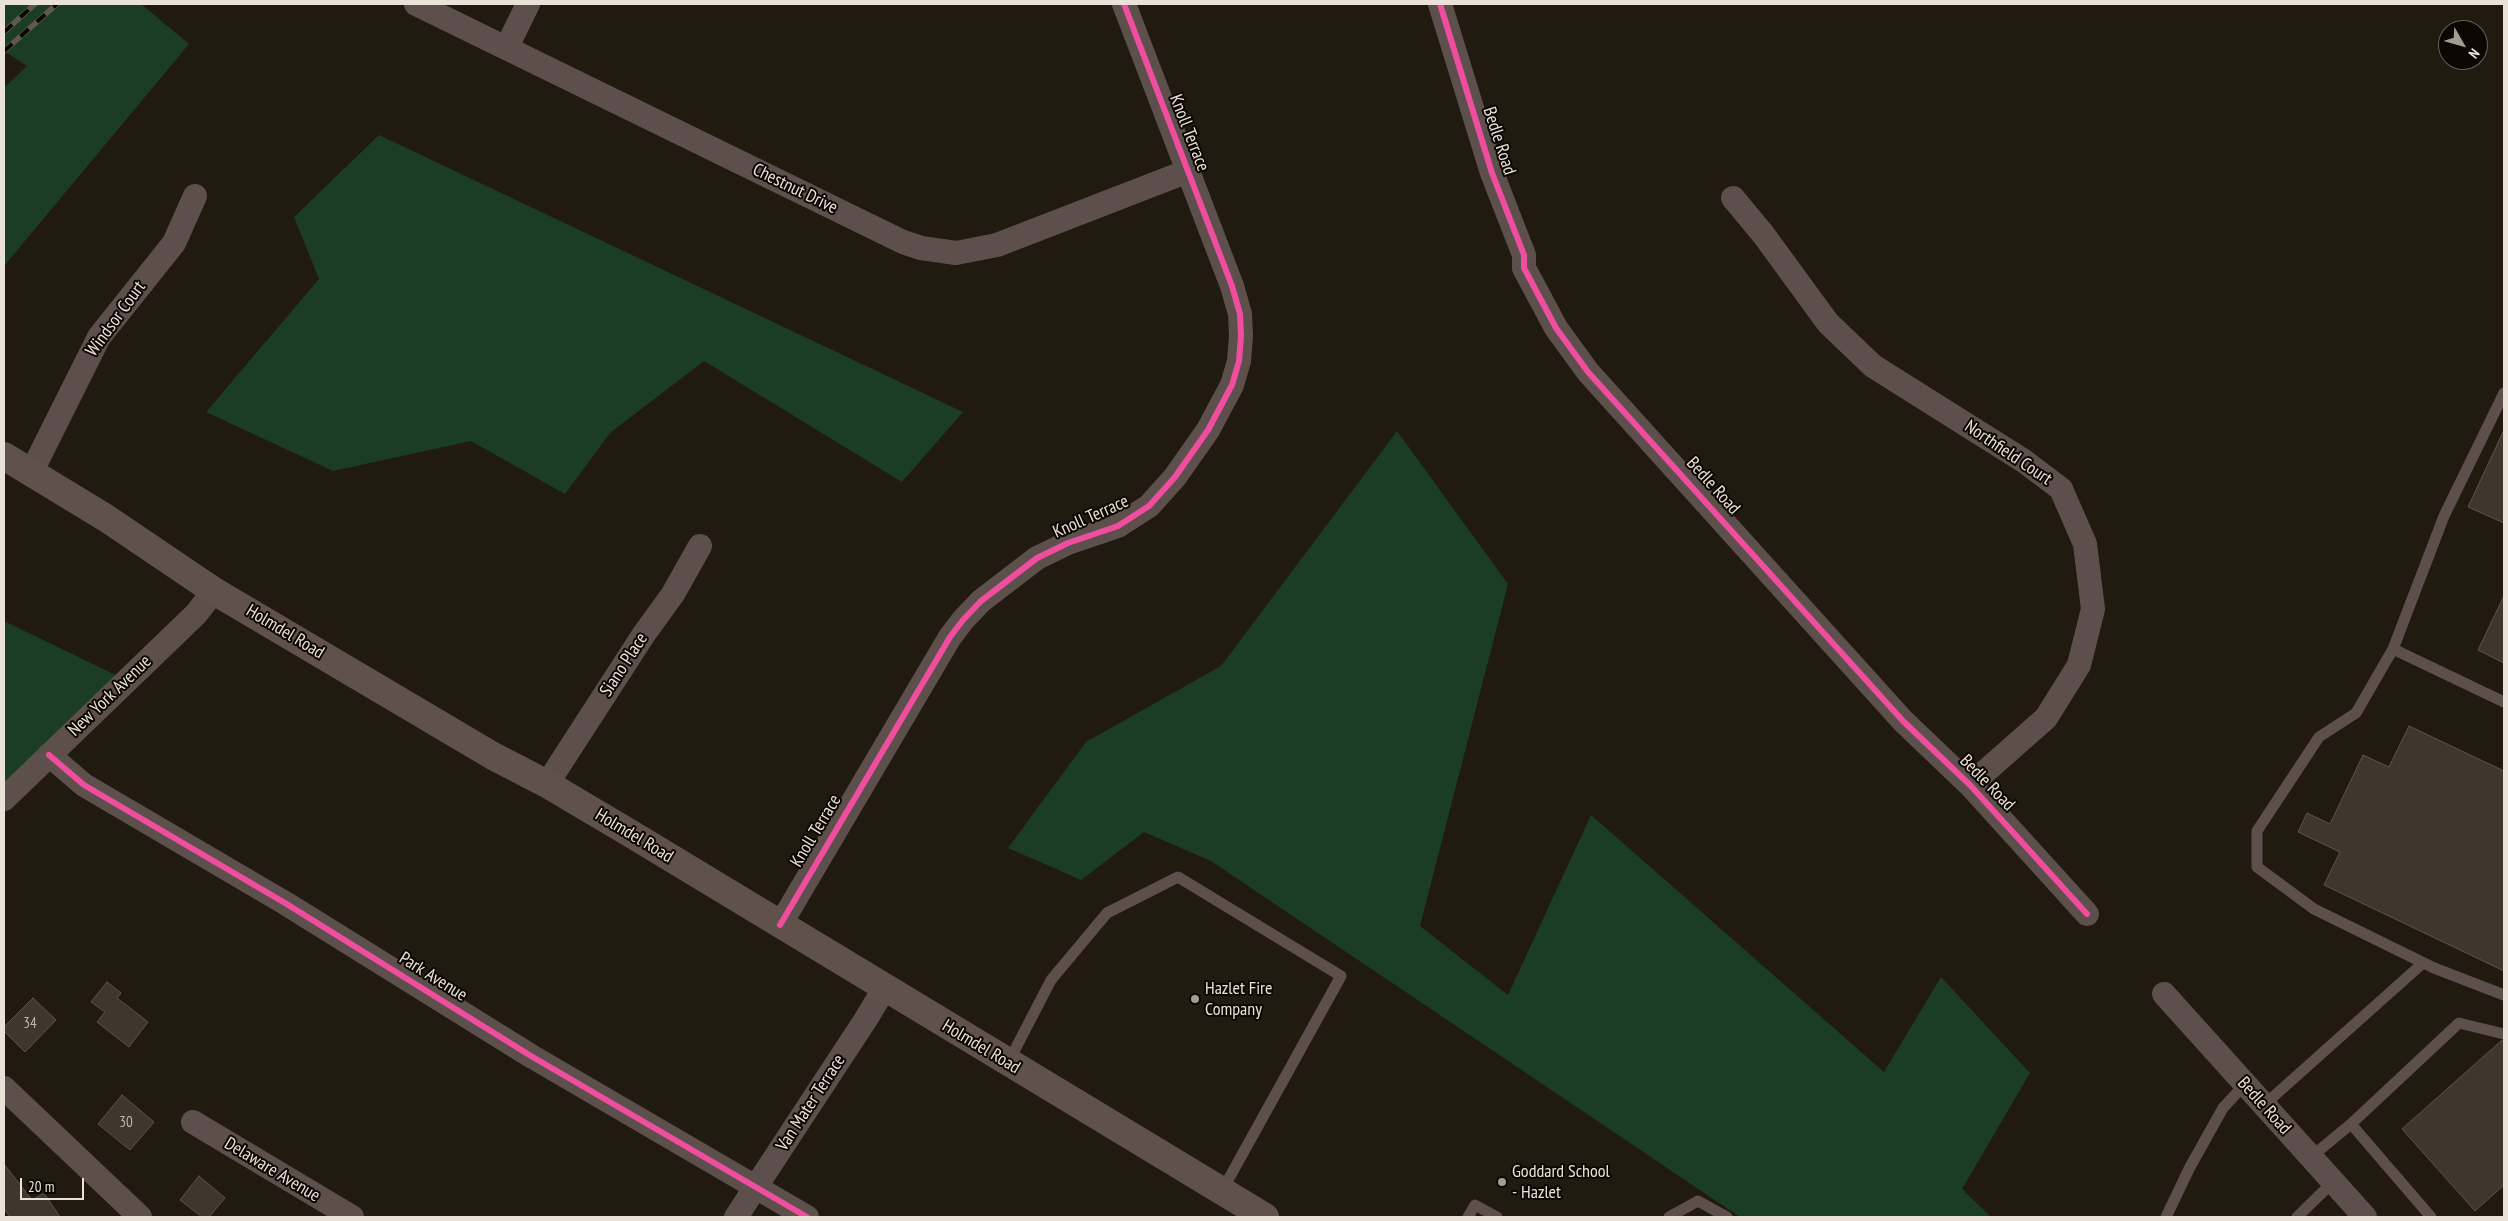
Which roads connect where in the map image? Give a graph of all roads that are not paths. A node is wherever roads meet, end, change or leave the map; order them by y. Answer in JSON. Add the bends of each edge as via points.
{"nodes":[{"id":1,"x":416,"y":4,"type":"edge"},
{"id":2,"x":528,"y":4,"type":"edge"},
{"id":3,"x":1124,"y":4,"type":"edge"},
{"id":4,"x":1440,"y":4,"type":"edge"},
{"id":5,"x":507,"y":47,"type":"junction"},
{"id":6,"x":1188,"y":171,"type":"junction"},
{"id":7,"x":195,"y":196,"type":"dead end"},
{"id":8,"x":1733,"y":198,"type":"dead end"},
{"id":9,"x":2504,"y":393,"type":"edge"},
{"id":10,"x":4,"y":456,"type":"edge"},
{"id":11,"x":31,"y":473,"type":"junction"},
{"id":12,"x":700,"y":546,"type":"dead end"},
{"id":13,"x":214,"y":591,"type":"junction"},
{"id":14,"x":2393,"y":649,"type":"junction"},
{"id":15,"x":2504,"y":702,"type":"edge"},
{"id":16,"x":49,"y":755,"type":"junction"},
{"id":17,"x":547,"y":784,"type":"junction"},
{"id":18,"x":1970,"y":785,"type":"junction"},
{"id":19,"x":4,"y":798,"type":"edge"},
{"id":20,"x":2087,"y":914,"type":"dead end"},
{"id":21,"x":780,"y":925,"type":"junction"},
{"id":22,"x":2423,"y":963,"type":"junction"},
{"id":23,"x":884,"y":988,"type":"junction"},
{"id":24,"x":2164,"y":994,"type":"dead end"},
{"id":25,"x":2504,"y":995,"type":"edge"},
{"id":26,"x":2504,"y":1034,"type":"edge"},
{"id":27,"x":1008,"y":1063,"type":"junction"},
{"id":28,"x":2245,"y":1084,"type":"junction"},
{"id":29,"x":4,"y":1088,"type":"edge"},
{"id":30,"x":2264,"y":1105,"type":"junction"},
{"id":31,"x":193,"y":1122,"type":"dead end"},
{"id":32,"x":2351,"y":1124,"type":"junction"},
{"id":33,"x":2311,"y":1157,"type":"junction"},
{"id":34,"x":2333,"y":1182,"type":"junction"},
{"id":35,"x":756,"y":1187,"type":"junction"},
{"id":36,"x":1222,"y":1191,"type":"junction"},
{"id":37,"x":140,"y":1217,"type":"edge"},
{"id":38,"x":352,"y":1217,"type":"edge"},
{"id":39,"x":736,"y":1217,"type":"edge"},
{"id":40,"x":807,"y":1217,"type":"edge"},
{"id":41,"x":1265,"y":1217,"type":"edge"},
{"id":42,"x":1468,"y":1217,"type":"edge"},
{"id":43,"x":1497,"y":1217,"type":"edge"},
{"id":44,"x":1668,"y":1217,"type":"edge"},
{"id":45,"x":1727,"y":1217,"type":"edge"},
{"id":46,"x":2166,"y":1217,"type":"edge"},
{"id":47,"x":2297,"y":1217,"type":"edge"},
{"id":48,"x":2365,"y":1217,"type":"edge"},
{"id":49,"x":2431,"y":1217,"type":"edge"}],
"edges":[{"from":1,"to":5,"type":"street","name":"Chestnut Drive"},
{"from":2,"to":5,"type":"street"},
{"from":3,"to":6,"type":"street","name":"Knoll Terrace"},
{"from":4,"to":18,"type":"street","name":"Bedle Road","via":[[1492,173],[1524,255],[1524,268],[1556,328],[1588,372],[1903,721]]},
{"from":5,"to":6,"type":"street","name":"Chestnut Drive","via":[[903,242],[931,250],[956,253],[997,245]]},
{"from":6,"to":21,"type":"street","name":"Knoll Terrace","via":[[1240,314],[1239,361],[1223,405],[1175,477],[1149,506],[1118,526],[1068,543],[1037,558],[981,601],[963,620]]},
{"from":7,"to":11,"type":"street","name":"Windsor Court","via":[[174,243],[99,337]]},
{"from":8,"to":18,"type":"street","name":"Northfield Court","via":[[1828,323],[1873,366],[2024,461],[2061,489],[2085,544],[2093,609],[2079,665],[2046,718]]},
{"from":9,"to":14,"type":"lane","via":[[2444,516]]},
{"from":10,"to":11,"type":"main road","name":"Holmdel Road"},
{"from":11,"to":13,"type":"main road","name":"Holmdel Road","via":[[106,518]]},
{"from":12,"to":17,"type":"street","name":"Siano Place","via":[[673,594]]},
{"from":13,"to":16,"type":"street","name":"New York Avenue","via":[[196,614]]},
{"from":13,"to":17,"type":"main road","name":"Holmdel Road","via":[[493,756]]},
{"from":14,"to":15,"type":"lane"},
{"from":14,"to":22,"type":"lane","via":[[2356,713],[2319,737],[2257,831],[2257,867],[2314,909]]},
{"from":16,"to":19,"type":"street","name":"New York Avenue"},
{"from":16,"to":35,"type":"street","name":"Park Avenue","via":[[84,785],[285,903],[531,1056]]},
{"from":17,"to":21,"type":"main road","name":"Holmdel Road"},
{"from":18,"to":20,"type":"street","name":"Bedle Road"},
{"from":21,"to":23,"type":"main road","name":"Holmdel Road"},
{"from":22,"to":25,"type":"lane"},
{"from":22,"to":30,"type":"lane"},
{"from":23,"to":27,"type":"main road","name":"Holmdel Road"},
{"from":23,"to":35,"type":"street","name":"Van Mater Terrace"},
{"from":24,"to":28,"type":"street","name":"Bedle Road"},
{"from":26,"to":32,"type":"lane","via":[[2460,1023]]},
{"from":27,"to":36,"type":"main road","name":"Holmdel Road"},
{"from":27,"to":36,"type":"lane","via":[[1051,980],[1107,913],[1178,877],[1341,976]]},
{"from":28,"to":30,"type":"street","name":"Bedle Road"},
{"from":28,"to":46,"type":"lane","via":[[2223,1108]]},
{"from":29,"to":37,"type":"street"},
{"from":30,"to":33,"type":"street","name":"Bedle Road"},
{"from":31,"to":38,"type":"street","name":"Delaware Avenue"},
{"from":32,"to":33,"type":"lane"},
{"from":32,"to":49,"type":"lane"},
{"from":33,"to":34,"type":"street","name":"Bedle Road"},
{"from":34,"to":47,"type":"lane"},
{"from":34,"to":48,"type":"street","name":"Bedle Road"},
{"from":35,"to":39,"type":"street","name":"Van Mater Terrace"},
{"from":35,"to":40,"type":"street","name":"Park Avenue"},
{"from":36,"to":41,"type":"main road","name":"Holmdel Road"},
{"from":42,"to":43,"type":"lane","via":[[1475,1205]]},
{"from":44,"to":45,"type":"lane","via":[[1698,1201]]}]}
